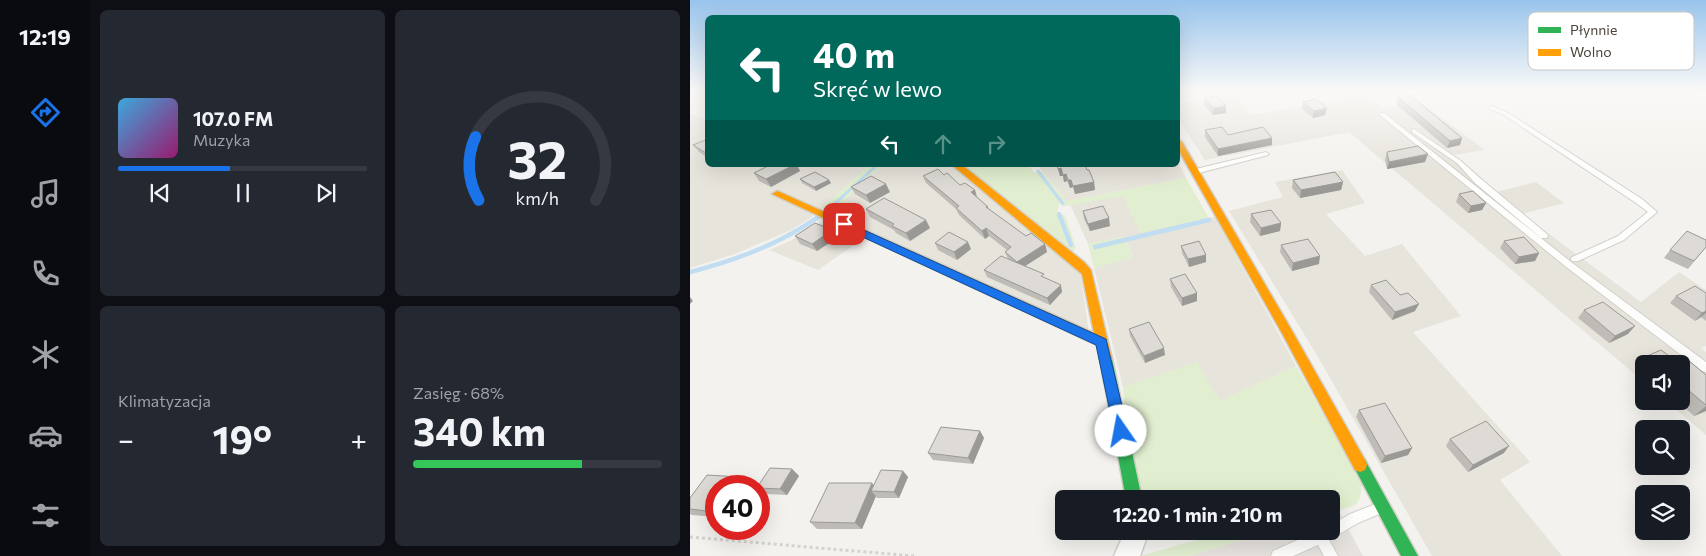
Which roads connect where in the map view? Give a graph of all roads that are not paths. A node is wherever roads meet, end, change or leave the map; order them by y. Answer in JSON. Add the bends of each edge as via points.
{"nodes":[{"id":1,"x":1386,"y":117,"type":"edge"},
{"id":2,"x":1511,"y":117,"type":"edge"},
{"id":3,"x":1414,"y":131,"type":"dead end"},
{"id":4,"x":1180,"y":146,"type":"edge"},
{"id":5,"x":1266,"y":154,"type":"dead end"},
{"id":6,"x":958,"y":167,"type":"edge"},
{"id":7,"x":1195,"y":172,"type":"junction"},
{"id":8,"x":777,"y":194,"type":"dead end"},
{"id":9,"x":1537,"y":238,"type":"junction"},
{"id":10,"x":1575,"y":259,"type":"dead end"},
{"id":11,"x":1102,"y":342,"type":"junction"},
{"id":12,"x":1706,"y":368,"type":"edge"},
{"id":13,"x":1132,"y":490,"type":"edge"},
{"id":14,"x":1383,"y":507,"type":"junction"},
{"id":15,"x":1340,"y":526,"type":"edge"},
{"id":16,"x":1135,"y":540,"type":"edge"},
{"id":17,"x":1313,"y":540,"type":"edge"},
{"id":18,"x":1322,"y":540,"type":"edge"},
{"id":19,"x":1126,"y":556,"type":"edge"},
{"id":20,"x":1278,"y":556,"type":"edge"},
{"id":21,"x":1331,"y":556,"type":"edge"},
{"id":22,"x":1410,"y":556,"type":"edge"}],
"edges":[{"from":1,"to":9,"type":"lane"},
{"from":2,"to":10,"type":"lane","via":[[1653,212],[1622,238]]},
{"from":3,"to":9,"type":"lane","via":[[1458,162],[1544,236]]},
{"from":4,"to":7,"type":"street"},
{"from":5,"to":7,"type":"lane"},
{"from":6,"to":11,"type":"street","via":[[1084,270]]},
{"from":7,"to":14,"type":"street"},
{"from":8,"to":11,"type":"street"},
{"from":9,"to":12,"type":"lane"},
{"from":11,"to":13,"type":"street"},
{"from":14,"to":15,"type":"lane"},
{"from":14,"to":22,"type":"street"},
{"from":16,"to":19,"type":"street"},
{"from":17,"to":20,"type":"lane"},
{"from":18,"to":21,"type":"lane"}]}
